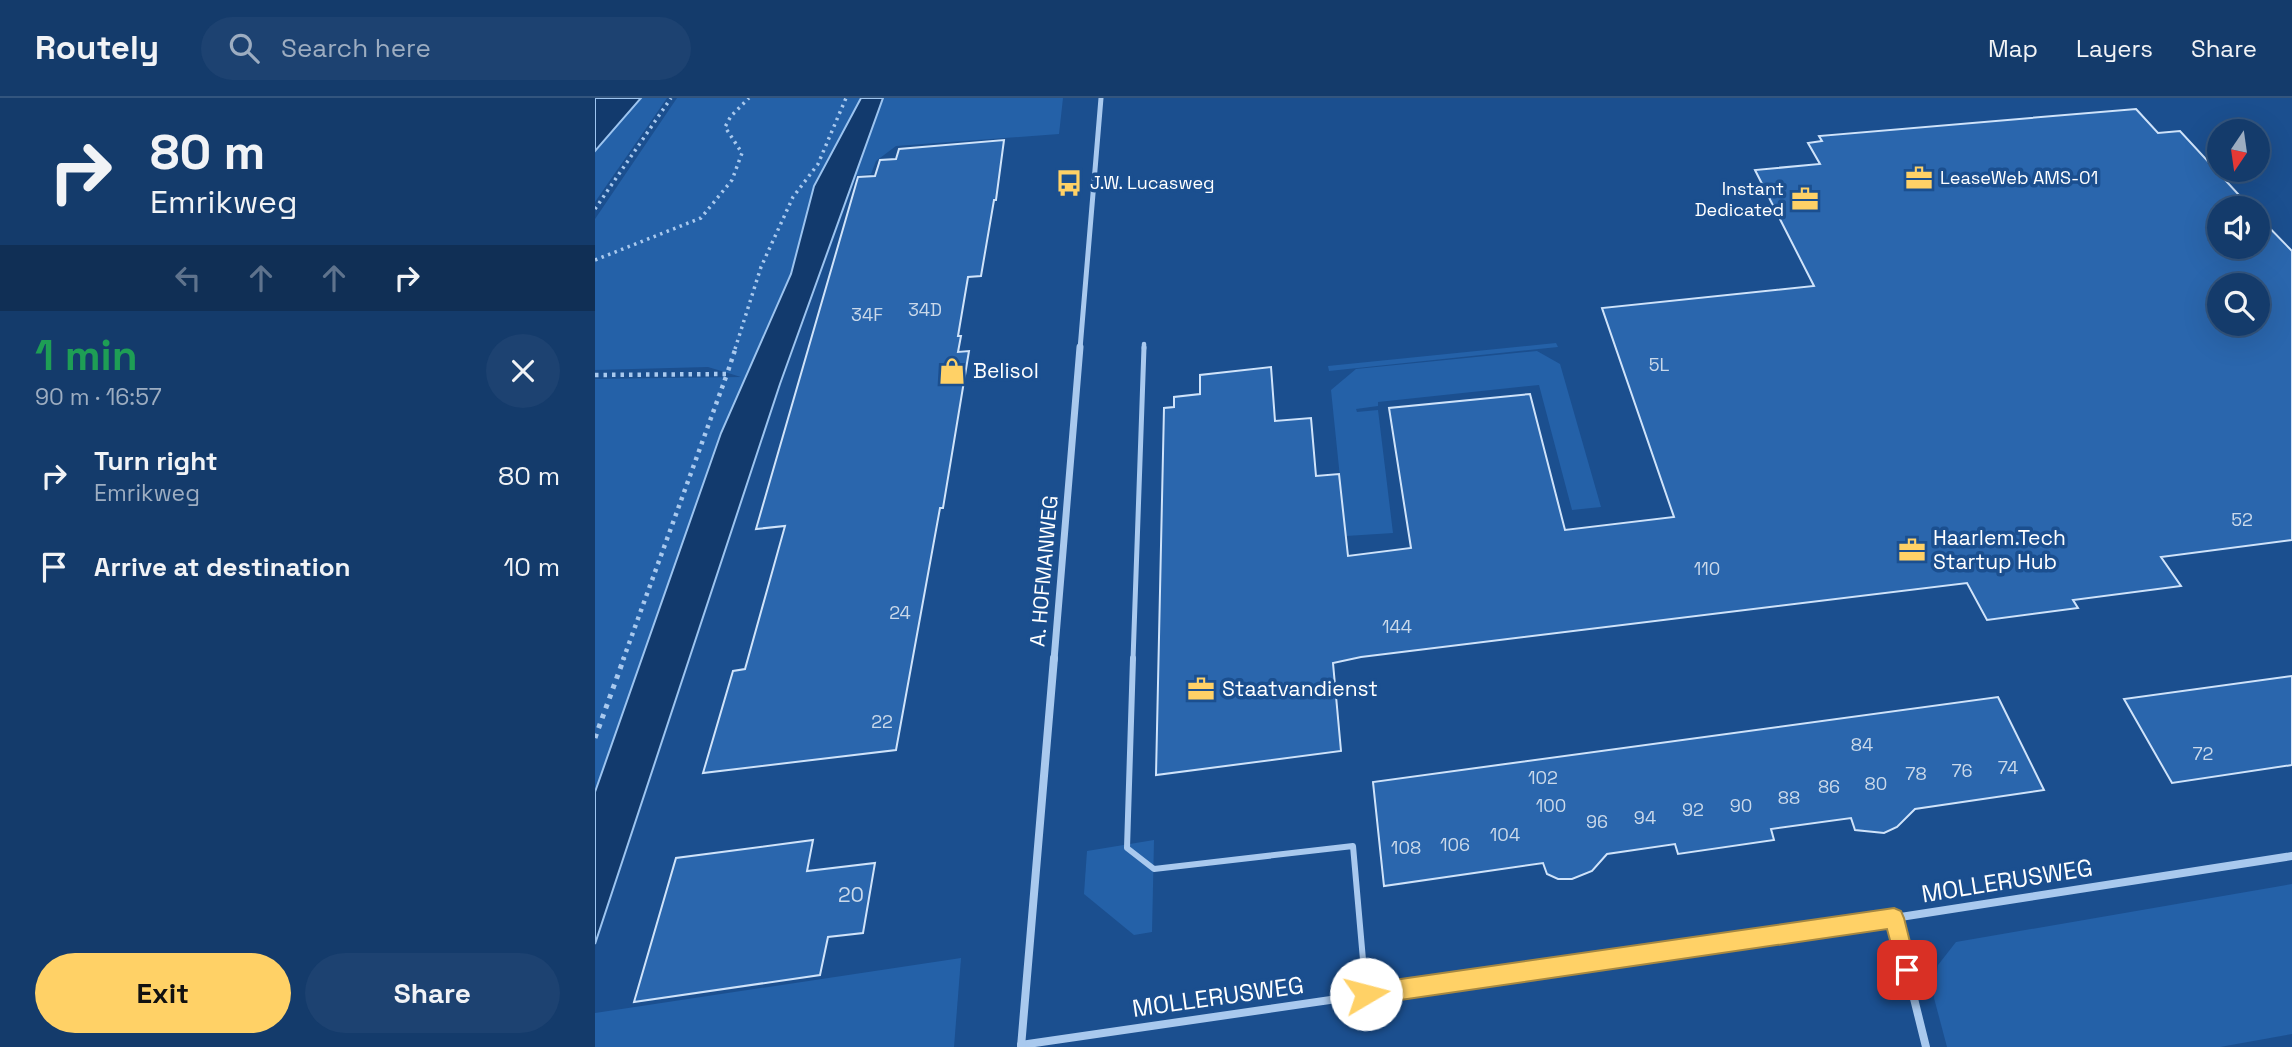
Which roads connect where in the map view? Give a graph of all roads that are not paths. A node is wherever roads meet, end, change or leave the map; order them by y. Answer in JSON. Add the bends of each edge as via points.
{"nodes":[{"id":1,"x":1101,"y":98,"type":"edge"},
{"id":2,"x":1144,"y":344,"type":"dead end"},
{"id":3,"x":2292,"y":856,"type":"edge"},
{"id":4,"x":1894,"y":918,"type":"junction"},
{"id":5,"x":1366,"y":994,"type":"junction"},
{"id":6,"x":1021,"y":1046,"type":"edge"},
{"id":7,"x":1926,"y":1047,"type":"edge"}],
"edges":[{"from":1,"to":6,"type":"street","name":"A. HOFMANWEG"},
{"from":2,"to":5,"type":"lane","via":[[1127,848],[1154,869],[1353,846]]},
{"from":3,"to":4,"type":"street","name":"MOLLERUSWEG"},
{"from":4,"to":5,"type":"street","name":"MOLLERUSWEG"},
{"from":4,"to":7,"type":"street"},
{"from":5,"to":6,"type":"street","name":"MOLLERUSWEG"}]}
